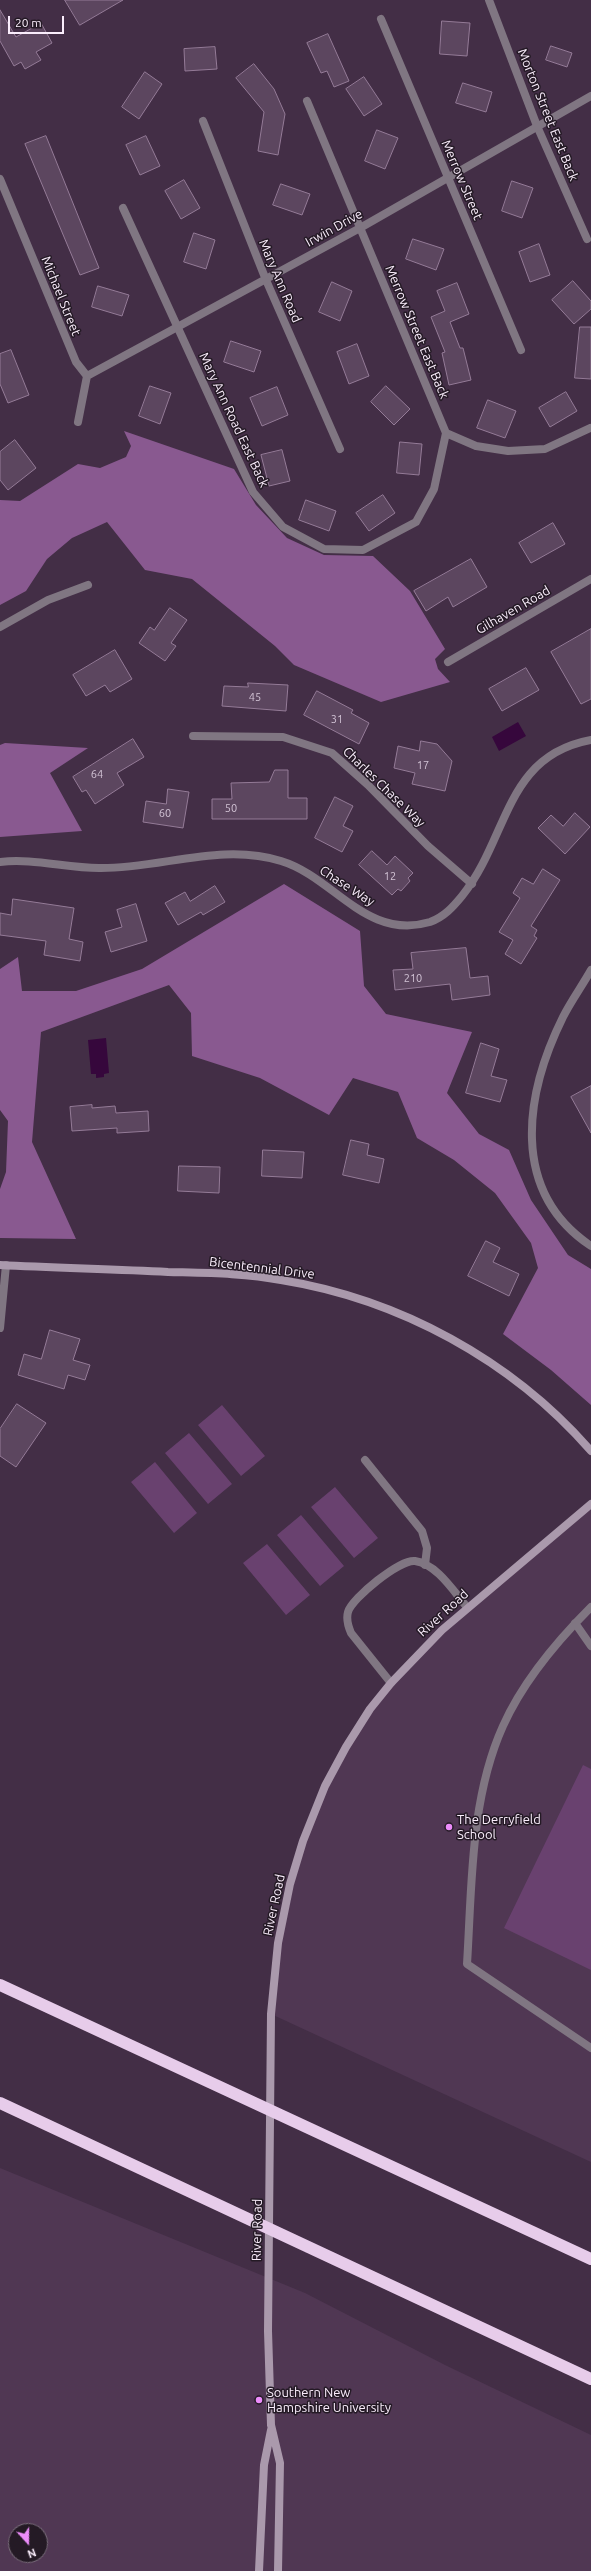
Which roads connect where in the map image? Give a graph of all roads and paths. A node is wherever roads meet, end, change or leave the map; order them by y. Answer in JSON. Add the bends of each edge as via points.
{"nodes":[{"id":1,"x":489,"y":0,"type":"edge"},
{"id":2,"x":381,"y":19,"type":"dead end"},
{"id":3,"x":591,"y":96,"type":"edge"},
{"id":4,"x":307,"y":101,"type":"dead end"},
{"id":5,"x":203,"y":121,"type":"dead end"},
{"id":6,"x":537,"y":126,"type":"junction"},
{"id":7,"x":448,"y":177,"type":"junction"},
{"id":8,"x":0,"y":179,"type":"edge"},
{"id":9,"x":123,"y":208,"type":"dead end"},
{"id":10,"x":360,"y":228,"type":"junction"},
{"id":11,"x":587,"y":239,"type":"dead end"},
{"id":12,"x":266,"y":280,"type":"junction"},
{"id":13,"x":178,"y":328,"type":"junction"},
{"id":14,"x":521,"y":350,"type":"dead end"},
{"id":15,"x":87,"y":376,"type":"junction"},
{"id":16,"x":78,"y":422,"type":"dead end"},
{"id":17,"x":590,"y":428,"type":"dead end"},
{"id":18,"x":446,"y":433,"type":"junction"},
{"id":19,"x":340,"y":449,"type":"dead end"},
{"id":20,"x":591,"y":579,"type":"edge"},
{"id":21,"x":88,"y":585,"type":"dead end"},
{"id":22,"x":0,"y":627,"type":"edge"},
{"id":23,"x":448,"y":662,"type":"dead end"},
{"id":24,"x":193,"y":736,"type":"dead end"},
{"id":25,"x":591,"y":740,"type":"edge"},
{"id":26,"x":0,"y":862,"type":"edge"},
{"id":27,"x":472,"y":884,"type":"junction"},
{"id":28,"x":591,"y":970,"type":"edge"},
{"id":29,"x":591,"y":1246,"type":"edge"},
{"id":30,"x":3,"y":1265,"type":"edge"},
{"id":31,"x":0,"y":1328,"type":"edge"},
{"id":32,"x":591,"y":1451,"type":"edge"},
{"id":33,"x":365,"y":1460,"type":"dead end"},
{"id":34,"x":591,"y":1504,"type":"edge"},
{"id":35,"x":424,"y":1565,"type":"junction"},
{"id":36,"x":467,"y":1607,"type":"junction"},
{"id":37,"x":591,"y":1607,"type":"edge"},
{"id":38,"x":575,"y":1623,"type":"junction"},
{"id":39,"x":591,"y":1646,"type":"edge"},
{"id":40,"x":391,"y":1683,"type":"junction"},
{"id":41,"x":0,"y":1985,"type":"edge"},
{"id":42,"x":591,"y":2048,"type":"edge"},
{"id":43,"x":0,"y":2103,"type":"edge"},
{"id":44,"x":591,"y":2259,"type":"edge"},
{"id":45,"x":591,"y":2379,"type":"edge"},
{"id":46,"x":272,"y":2425,"type":"junction"},
{"id":47,"x":259,"y":2571,"type":"edge"},
{"id":48,"x":278,"y":2571,"type":"edge"}],
"edges":[{"from":1,"to":6,"type":"street","name":"Morton Street East Back"},
{"from":2,"to":7,"type":"street","name":"Merrow Street"},
{"from":3,"to":6,"type":"street","name":"Irwin Drive"},
{"from":4,"to":10,"type":"street","name":"Merrow Street East Back"},
{"from":5,"to":12,"type":"street","name":"Mary Ann Road"},
{"from":6,"to":7,"type":"street","name":"Irwin Drive"},
{"from":6,"to":11,"type":"street","name":"Morton Street East Back"},
{"from":7,"to":10,"type":"street","name":"Irwin Drive"},
{"from":7,"to":14,"type":"street","name":"Merrow Street"},
{"from":8,"to":15,"type":"street","name":"Michael Street","via":[[76,362]]},
{"from":9,"to":13,"type":"street","name":"Mary Ann Road East Back"},
{"from":10,"to":12,"type":"street","name":"Irwin Drive"},
{"from":10,"to":18,"type":"street","name":"Merrow Street East Back"},
{"from":12,"to":13,"type":"street","name":"Irwin Drive"},
{"from":12,"to":19,"type":"street","name":"Mary Ann Road"},
{"from":13,"to":15,"type":"street","name":"Irwin Drive"},
{"from":13,"to":18,"type":"street","name":"Mary Ann Road East Back","via":[[253,492],[283,527],[324,549],[363,550],[416,522],[434,489]]},
{"from":15,"to":16,"type":"street"},
{"from":17,"to":18,"type":"street","via":[[545,449],[508,451],[476,446]]},
{"from":20,"to":23,"type":"street","name":"Gilhaven Road"},
{"from":21,"to":22,"type":"street","via":[[48,600]]},
{"from":24,"to":27,"type":"street","name":"Charles Chase Way","via":[[283,737],[332,753],[368,785],[428,846]]},
{"from":25,"to":27,"type":"street","name":"Chase Way","via":[[559,750],[526,776],[515,793],[492,850]]},
{"from":26,"to":27,"type":"street","name":"Chase Way","via":[[25,861],[99,868],[245,854],[283,861],[365,913],[383,922],[406,926],[430,922],[451,911]]},
{"from":28,"to":29,"type":"street","via":[[563,1016],[545,1059],[534,1101],[531,1144],[541,1186],[551,1206],[565,1223]]},
{"from":30,"to":31,"type":"street"},
{"from":30,"to":32,"type":"street","name":"Bicentennial Drive","via":[[221,1274],[279,1279],[328,1289],[372,1302],[465,1347],[506,1374],[538,1397]]},
{"from":33,"to":35,"type":"street","via":[[422,1531],[427,1548]]},
{"from":34,"to":36,"type":"street","name":"River Road"},
{"from":35,"to":36,"type":"street","via":[[435,1571]]},
{"from":35,"to":40,"type":"street","via":[[415,1561],[404,1563],[394,1569],[353,1603],[348,1612],[347,1623],[353,1637]]},
{"from":36,"to":40,"type":"street","name":"River Road","via":[[417,1654]]},
{"from":37,"to":38,"type":"street"},
{"from":38,"to":39,"type":"street"},
{"from":38,"to":42,"type":"street","via":[[552,1648],[524,1687],[503,1726],[489,1764],[477,1828],[467,1964]]},
{"from":40,"to":46,"type":"street","name":"River Road","via":[[370,1709],[325,1786],[303,1841],[290,1884],[278,1943],[271,2014],[268,2331]]},
{"from":41,"to":44,"type":"highway"},
{"from":43,"to":45,"type":"highway"},
{"from":46,"to":47,"type":"street","name":"River Road","via":[[264,2465]]},
{"from":46,"to":48,"type":"street","name":"River Road","via":[[280,2463]]}]}
